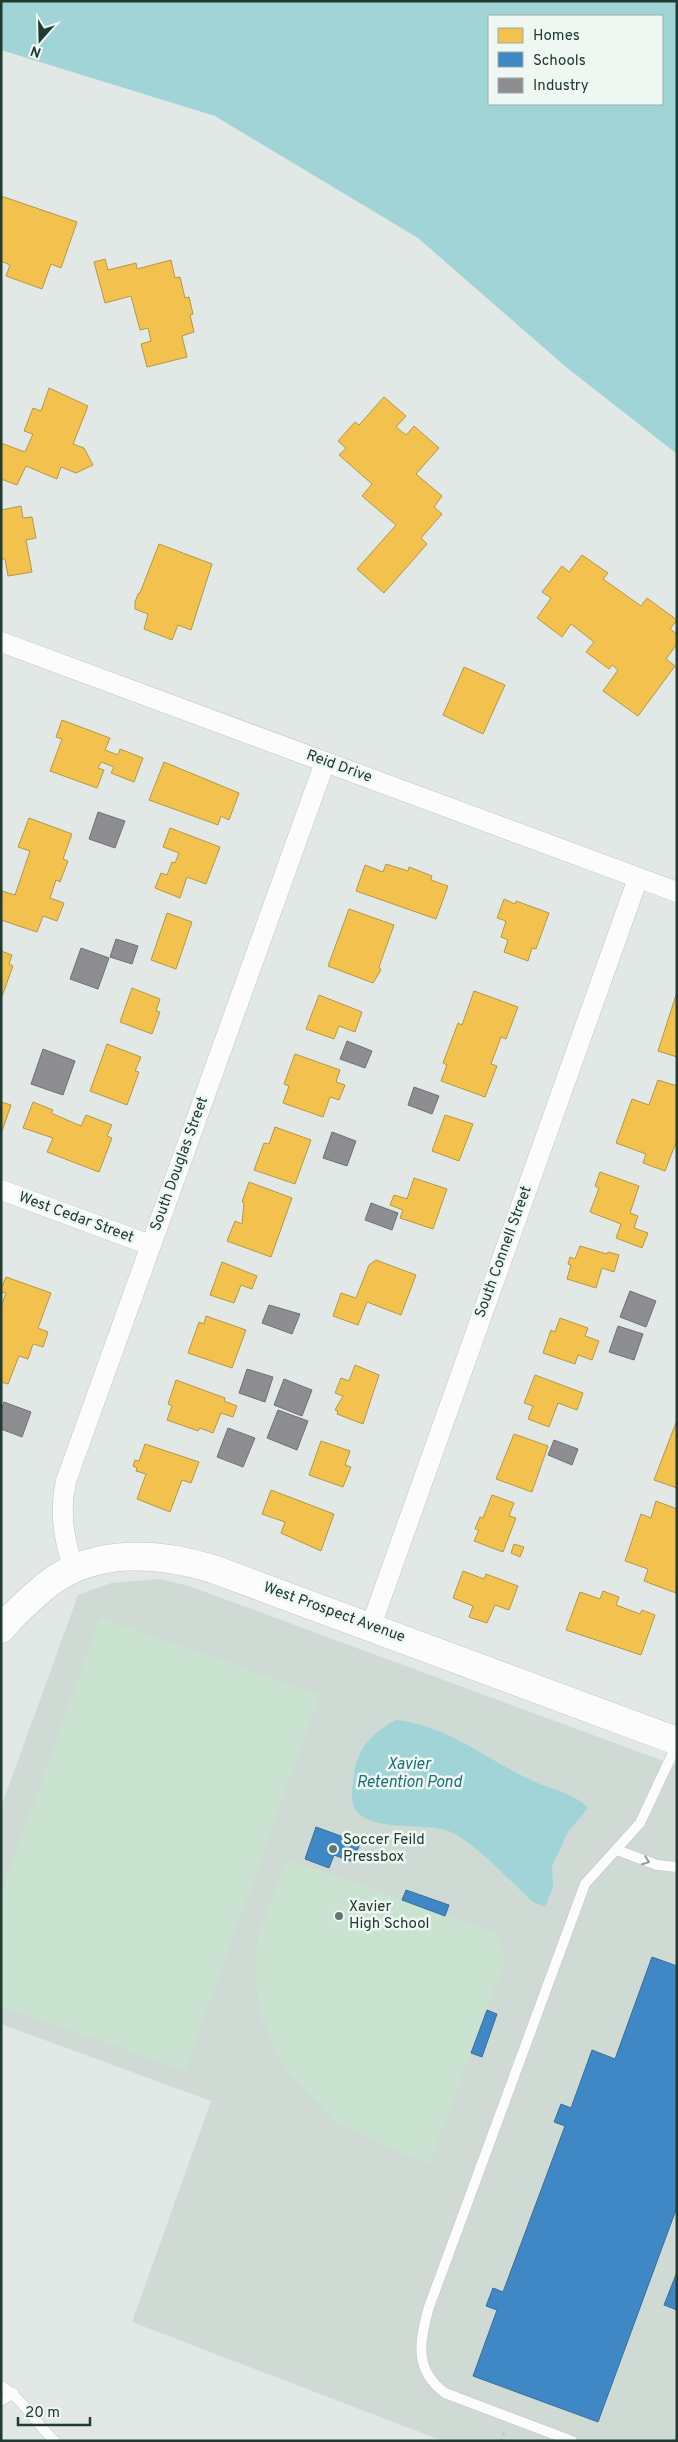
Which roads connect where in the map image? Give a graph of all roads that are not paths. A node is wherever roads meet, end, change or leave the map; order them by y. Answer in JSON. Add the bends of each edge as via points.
{"nodes":[{"id":1,"x":2,"y":644,"type":"edge"},
{"id":2,"x":325,"y":762,"type":"junction"},
{"id":3,"x":638,"y":878,"type":"junction"},
{"id":4,"x":677,"y":892,"type":"edge"},
{"id":5,"x":1,"y":1190,"type":"edge"},
{"id":6,"x":150,"y":1245,"type":"junction"},
{"id":7,"x":74,"y":1570,"type":"junction"},
{"id":8,"x":371,"y":1626,"type":"junction"},
{"id":9,"x":1,"y":1629,"type":"edge"},
{"id":10,"x":677,"y":1742,"type":"edge"},
{"id":11,"x":617,"y":1850,"type":"junction"},
{"id":12,"x":677,"y":1867,"type":"edge"},
{"id":13,"x":1,"y":2386,"type":"edge"},
{"id":14,"x":14,"y":2393,"type":"junction"},
{"id":15,"x":1,"y":2401,"type":"edge"},
{"id":16,"x":55,"y":2441,"type":"edge"},
{"id":17,"x":572,"y":2441,"type":"edge"}],
"edges":[{"from":1,"to":2,"type":"street","name":"Reid Drive"},
{"from":2,"to":3,"type":"street","name":"Reid Drive"},
{"from":2,"to":6,"type":"street","name":"South Douglas Street"},
{"from":3,"to":4,"type":"street","name":"Reid Drive"},
{"from":3,"to":8,"type":"street","name":"South Connell Street"},
{"from":5,"to":6,"type":"street","name":"West Cedar Street"},
{"from":6,"to":7,"type":"street","name":"South Douglas Street","via":[[65,1486],[62,1519]]},
{"from":7,"to":8,"type":"main road","name":"West Prospect Avenue","via":[[112,1559],[158,1556],[177,1559]]},
{"from":7,"to":9,"type":"main road","name":"West Prospect Avenue","via":[[49,1583]]},
{"from":8,"to":10,"type":"main road","name":"West Prospect Avenue"},
{"from":10,"to":11,"type":"lane","via":[[640,1823]]},
{"from":11,"to":12,"type":"lane","one_way":true,"via":[[657,1865]]},
{"from":11,"to":17,"type":"lane","via":[[585,1884],[421,2334],[425,2371],[434,2385],[445,2393]]},
{"from":13,"to":14,"type":"lane"},
{"from":14,"to":15,"type":"lane"},
{"from":14,"to":16,"type":"lane","via":[[31,2417]]}]}
